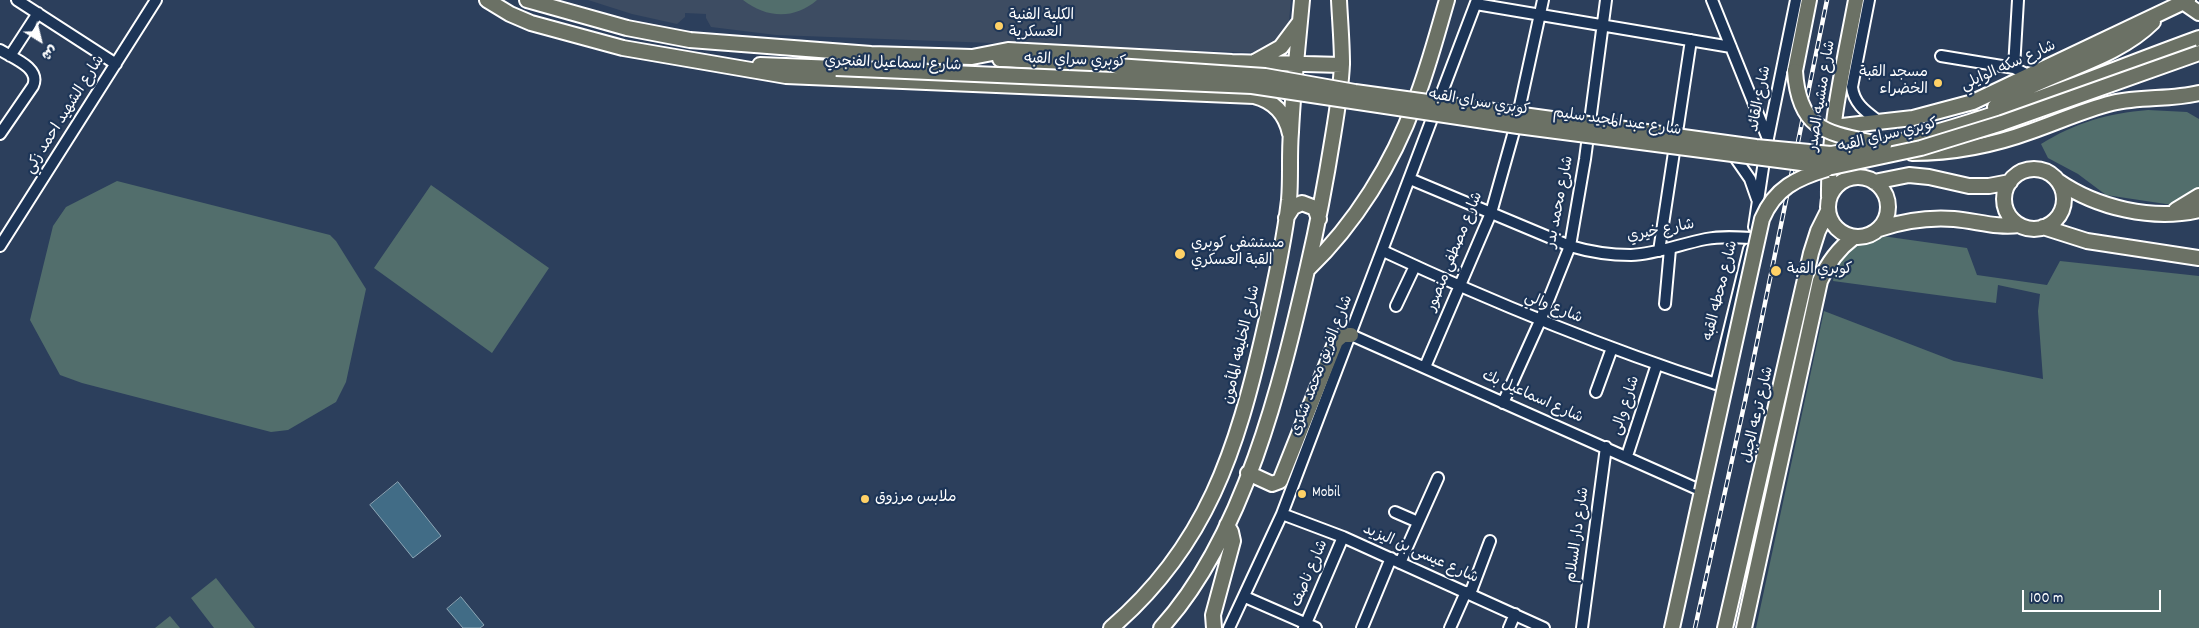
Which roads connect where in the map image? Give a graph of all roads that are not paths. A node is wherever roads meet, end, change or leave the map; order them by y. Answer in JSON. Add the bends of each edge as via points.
{"nodes":[{"id":1,"x":18,"y":0,"type":"edge"},
{"id":2,"x":156,"y":0,"type":"edge"},
{"id":3,"x":487,"y":0,"type":"edge"},
{"id":4,"x":527,"y":0,"type":"edge"},
{"id":5,"x":1302,"y":0,"type":"edge"},
{"id":6,"x":1339,"y":0,"type":"edge"},
{"id":7,"x":1448,"y":0,"type":"edge"},
{"id":8,"x":1544,"y":0,"type":"edge"},
{"id":9,"x":1606,"y":0,"type":"edge"},
{"id":10,"x":1712,"y":0,"type":"edge"},
{"id":11,"x":1796,"y":0,"type":"edge"},
{"id":12,"x":1809,"y":0,"type":"edge"},
{"id":13,"x":1856,"y":0,"type":"edge"},
{"id":14,"x":1869,"y":0,"type":"edge"},
{"id":15,"x":2018,"y":0,"type":"edge"},
{"id":16,"x":2186,"y":1,"type":"edge"},
{"id":17,"x":1477,"y":2,"type":"edge"},
{"id":18,"x":38,"y":13,"type":"junction"},
{"id":19,"x":2160,"y":13,"type":"junction"},
{"id":20,"x":2199,"y":13,"type":"edge"},
{"id":21,"x":1541,"y":15,"type":"junction"},
{"id":22,"x":1300,"y":23,"type":"junction"},
{"id":23,"x":1604,"y":26,"type":"junction"},
{"id":24,"x":2199,"y":38,"type":"edge"},
{"id":25,"x":1691,"y":40,"type":"junction"},
{"id":26,"x":1731,"y":47,"type":"junction"},
{"id":27,"x":0,"y":50,"type":"edge"},
{"id":28,"x":2199,"y":53,"type":"edge"},
{"id":29,"x":10,"y":56,"type":"junction"},
{"id":30,"x":1940,"y":56,"type":"dead end"},
{"id":31,"x":972,"y":57,"type":"junction"},
{"id":32,"x":1053,"y":62,"type":"junction"},
{"id":33,"x":1232,"y":62,"type":"junction"},
{"id":34,"x":1254,"y":62,"type":"junction"},
{"id":35,"x":1296,"y":63,"type":"junction"},
{"id":36,"x":116,"y":64,"type":"junction"},
{"id":37,"x":1342,"y":65,"type":"junction"},
{"id":38,"x":737,"y":66,"type":"junction"},
{"id":39,"x":2014,"y":68,"type":"junction"},
{"id":40,"x":2030,"y":76,"type":"junction"},
{"id":41,"x":1051,"y":88,"type":"junction"},
{"id":42,"x":2199,"y":93,"type":"edge"},
{"id":43,"x":1232,"y":94,"type":"junction"},
{"id":44,"x":2182,"y":96,"type":"junction"},
{"id":45,"x":2199,"y":102,"type":"edge"},
{"id":46,"x":1436,"y":111,"type":"junction"},
{"id":47,"x":1981,"y":119,"type":"junction"},
{"id":48,"x":1881,"y":123,"type":"junction"},
{"id":49,"x":1516,"y":124,"type":"junction"},
{"id":50,"x":1857,"y":126,"type":"junction"},
{"id":51,"x":1833,"y":128,"type":"junction"},
{"id":52,"x":0,"y":134,"type":"edge"},
{"id":53,"x":1290,"y":134,"type":"junction"},
{"id":54,"x":1588,"y":135,"type":"junction"},
{"id":55,"x":1767,"y":144,"type":"junction"},
{"id":56,"x":1884,"y":145,"type":"junction"},
{"id":57,"x":1674,"y":146,"type":"junction"},
{"id":58,"x":1901,"y":153,"type":"junction"},
{"id":59,"x":1734,"y":156,"type":"junction"},
{"id":60,"x":1832,"y":167,"type":"junction"},
{"id":61,"x":1854,"y":178,"type":"junction"},
{"id":62,"x":1410,"y":179,"type":"junction"},
{"id":63,"x":2058,"y":181,"type":"junction"},
{"id":64,"x":1874,"y":182,"type":"junction"},
{"id":65,"x":2010,"y":182,"type":"junction"},
{"id":66,"x":2199,"y":196,"type":"edge"},
{"id":67,"x":1829,"y":204,"type":"junction"},
{"id":68,"x":1758,"y":205,"type":"junction"},
{"id":69,"x":2199,"y":210,"type":"edge"},
{"id":70,"x":1491,"y":213,"type":"junction"},
{"id":71,"x":2161,"y":214,"type":"junction"},
{"id":72,"x":1286,"y":218,"type":"junction"},
{"id":73,"x":1319,"y":219,"type":"junction"},
{"id":74,"x":2019,"y":225,"type":"junction"},
{"id":75,"x":2043,"y":227,"type":"junction"},
{"id":76,"x":1878,"y":228,"type":"junction"},
{"id":77,"x":1854,"y":237,"type":"junction"},
{"id":78,"x":1751,"y":238,"type":"junction"},
{"id":79,"x":0,"y":246,"type":"edge"},
{"id":80,"x":1570,"y":246,"type":"junction"},
{"id":81,"x":1670,"y":249,"type":"junction"},
{"id":82,"x":1383,"y":251,"type":"junction"},
{"id":83,"x":1659,"y":251,"type":"junction"},
{"id":84,"x":2199,"y":258,"type":"edge"},
{"id":85,"x":1415,"y":266,"type":"junction"},
{"id":86,"x":1307,"y":270,"type":"junction"},
{"id":87,"x":1460,"y":287,"type":"junction"},
{"id":88,"x":1665,"y":304,"type":"dead end"},
{"id":89,"x":1396,"y":306,"type":"dead end"},
{"id":90,"x":1540,"y":321,"type":"junction"},
{"id":91,"x":1351,"y":334,"type":"junction"},
{"id":92,"x":1612,"y":348,"type":"junction"},
{"id":93,"x":1657,"y":364,"type":"junction"},
{"id":94,"x":1425,"y":367,"type":"junction"},
{"id":95,"x":1786,"y":367,"type":"junction"},
{"id":96,"x":1800,"y":370,"type":"junction"},
{"id":97,"x":1716,"y":384,"type":"joint"},
{"id":98,"x":1596,"y":392,"type":"dead end"},
{"id":99,"x":1503,"y":403,"type":"junction"},
{"id":100,"x":1606,"y":447,"type":"junction"},
{"id":101,"x":1627,"y":456,"type":"junction"},
{"id":102,"x":1248,"y":472,"type":"junction"},
{"id":103,"x":1438,"y":478,"type":"dead end"},
{"id":104,"x":1702,"y":490,"type":"junction"},
{"id":105,"x":1395,"y":512,"type":"dead end"},
{"id":106,"x":1282,"y":514,"type":"junction"},
{"id":107,"x":1418,"y":522,"type":"junction"},
{"id":108,"x":1227,"y":525,"type":"junction"},
{"id":109,"x":1343,"y":536,"type":"junction"},
{"id":110,"x":1490,"y":541,"type":"dead end"},
{"id":111,"x":1396,"y":560,"type":"junction"},
{"id":112,"x":1468,"y":593,"type":"junction"},
{"id":113,"x":1245,"y":597,"type":"junction"},
{"id":114,"x":1514,"y":614,"type":"junction"},
{"id":115,"x":1309,"y":627,"type":"edge"},
{"id":116,"x":1111,"y":628,"type":"edge"},
{"id":117,"x":1161,"y":628,"type":"edge"},
{"id":118,"x":1214,"y":628,"type":"edge"},
{"id":119,"x":1229,"y":628,"type":"edge"},
{"id":120,"x":1362,"y":628,"type":"edge"},
{"id":121,"x":1450,"y":628,"type":"edge"},
{"id":122,"x":1509,"y":628,"type":"edge"},
{"id":123,"x":1544,"y":628,"type":"edge"},
{"id":124,"x":1582,"y":628,"type":"edge"},
{"id":125,"x":1672,"y":628,"type":"edge"},
{"id":126,"x":1726,"y":628,"type":"edge"},
{"id":127,"x":1744,"y":628,"type":"edge"}],
"edges":[{"from":1,"to":18,"type":"street"},
{"from":2,"to":36,"type":"street","name":"شارع الشهيد احمد زكي"},
{"from":3,"to":38,"type":"main road","name":"شارع اسماعيل الفنجري","via":[[531,23],[605,43],[659,55]]},
{"from":4,"to":31,"type":"main road","name":"شارع اسماعيل الفنجري","via":[[627,28],[690,40],[871,54]]},
{"from":5,"to":22,"type":"main road","name":"شارع الخليفه المأمون"},
{"from":6,"to":37,"type":"main road"},
{"from":7,"to":86,"type":"main road","via":[[1415,104],[1387,163],[1344,228]]},
{"from":8,"to":21,"type":"street","name":"شارع مصطفي منصور"},
{"from":9,"to":23,"type":"street","name":"شارع محمد بدر"},
{"from":10,"to":26,"type":"street"},
{"from":11,"to":55,"type":"street","name":"شارع القائد"},
{"from":12,"to":56,"type":"main road","bridge":true,"via":[[1795,71],[1805,112],[1827,132]]},
{"from":13,"to":51,"type":"main road","name":"شارع منشيه الصدر"},
{"from":14,"to":48,"type":"street","via":[[1852,87],[1860,106]]},
{"from":15,"to":39,"type":"street"},
{"from":16,"to":19,"type":"main road","name":"شارع سكه الوايلي"},
{"from":16,"to":20,"type":"main road"},
{"from":17,"to":21,"type":"street"},
{"from":17,"to":46,"type":"street","name":"شارع الفريق محمد شكرى"},
{"from":18,"to":29,"type":"street"},
{"from":18,"to":36,"type":"street"},
{"from":19,"to":40,"type":"main road","name":"شارع سكه الوايلي"},
{"from":19,"to":47,"type":"main road","via":[[2136,37],[2028,88]]},
{"from":21,"to":23,"type":"street"},
{"from":21,"to":49,"type":"street","name":"شارع مصطفي منصور"},
{"from":22,"to":34,"type":"main road","via":[[1281,46]]},
{"from":22,"to":35,"type":"main road","name":"شارع الخليفه المأمون"},
{"from":23,"to":25,"type":"street"},
{"from":23,"to":54,"type":"street","name":"شارع محمد بدر"},
{"from":24,"to":47,"type":"main road","name":"كوبري سراي القبه"},
{"from":25,"to":26,"type":"street"},
{"from":25,"to":57,"type":"street"},
{"from":26,"to":55,"type":"street"},
{"from":27,"to":29,"type":"street"},
{"from":28,"to":58,"type":"main road","name":"كوبري سراي القبه","bridge":true,"via":[[2002,123]]},
{"from":29,"to":52,"type":"street","via":[[32,70],[35,79]]},
{"from":30,"to":39,"type":"street"},
{"from":31,"to":32,"type":"main road","name":"كوبري سراي القبه"},
{"from":31,"to":33,"type":"main road","name":"شارع اسماعيل الفنجري","via":[[1008,50]]},
{"from":32,"to":41,"type":"main road","via":[[1047,75]]},
{"from":32,"to":56,"type":"main road","name":"كوبري سراي القبه","bridge":true,"via":[[1259,75],[1355,92],[1756,148],[1831,154]]},
{"from":33,"to":34,"type":"main road","name":"شارع اسماعيل الفنجري"},
{"from":33,"to":43,"type":"main road","via":[[1240,78]]},
{"from":34,"to":35,"type":"main road","name":"شارع اسماعيل الفنجري"},
{"from":35,"to":37,"type":"main road","name":"شارع اسماعيل الفنجري"},
{"from":35,"to":53,"type":"main road","name":"شارع الخليفه المأمون"},
{"from":36,"to":79,"type":"street","name":"شارع الشهيد احمد زكي"},
{"from":37,"to":73,"type":"main road"},
{"from":38,"to":41,"type":"main road","name":"شارع اسماعيل الفنجري","via":[[798,78]]},
{"from":38,"to":60,"type":"main road","name":"كوبري سراي القبه","bridge":true,"via":[[780,65],[1252,86],[1518,126]]},
{"from":39,"to":40,"type":"street"},
{"from":40,"to":48,"type":"main road","name":"شارع سكه الوايلي","via":[[1959,107]]},
{"from":41,"to":43,"type":"main road","name":"شارع اسماعيل الفنجري"},
{"from":42,"to":44,"type":"main road"},
{"from":43,"to":53,"type":"main road","name":"شارع اسماعيل الفنجري","via":[[1254,96],[1271,103],[1284,116]]},
{"from":44,"to":45,"type":"main road"},
{"from":44,"to":58,"type":"main road","bridge":true,"via":[[2112,103],[2013,138],[1976,147]]},
{"from":46,"to":49,"type":"street","name":"شارع عبد المجيد سليم"},
{"from":46,"to":62,"type":"street","name":"شارع الفريق محمد شكرى"},
{"from":47,"to":56,"type":"main road","name":"كوبري سراي القبه"},
{"from":48,"to":50,"type":"main road","name":"شارع سكه الوايلي"},
{"from":49,"to":54,"type":"street","name":"شارع عبد المجيد سليم"},
{"from":49,"to":70,"type":"street","name":"شارع مصطفي منصور"},
{"from":50,"to":51,"type":"main road","name":"شارع سكه الوايلي"},
{"from":50,"to":61,"type":"main road","via":[[1851,142]]},
{"from":51,"to":67,"type":"main road","name":"شارع منشيه الصدر"},
{"from":53,"to":72,"type":"main road","name":"شارع الخليفه المأمون","via":[[1290,190]]},
{"from":54,"to":57,"type":"street","name":"شارع عبد المجيد سليم"},
{"from":54,"to":80,"type":"street","name":"شارع محمد بدر"},
{"from":55,"to":59,"type":"street","name":"شارع عبد المجيد سليم","via":[[1754,154]]},
{"from":55,"to":68,"type":"street","name":"شارع القائد"},
{"from":57,"to":59,"type":"street","name":"شارع عبد المجيد سليم"},
{"from":57,"to":83,"type":"street"},
{"from":58,"to":60,"type":"main road","name":"كوبري سراي القبه","bridge":true},
{"from":59,"to":68,"type":"street","via":[[1750,179]]},
{"from":60,"to":104,"type":"main road","bridge":true,"via":[[1788,184],[1766,208]]},
{"from":61,"to":64,"type":"main road"},
{"from":61,"to":67,"type":"main road","via":[[1837,186]]},
{"from":62,"to":70,"type":"street","name":"شارع خيري"},
{"from":62,"to":82,"type":"street","name":"شارع الفريق محمد شكرى"},
{"from":63,"to":65,"type":"main road","via":[[2037,169],[2019,174]]},
{"from":63,"to":71,"type":"main road","via":[[2095,201]]},
{"from":63,"to":75,"type":"main road","via":[[2063,192],[2063,205],[2054,221]]},
{"from":64,"to":65,"type":"main road","via":[[1909,175],[1968,186]]},
{"from":64,"to":76,"type":"main road","via":[[1883,192],[1887,204],[1886,217]]},
{"from":65,"to":74,"type":"main road","via":[[2005,193],[2005,206]]},
{"from":66,"to":71,"type":"main road","via":[[2185,206]]},
{"from":67,"to":77,"type":"main road","via":[[1829,217],[1836,228]]},
{"from":67,"to":95,"type":"main road","name":"شارع ترعه الجبل","via":[[1813,248]]},
{"from":68,"to":78,"type":"street","name":"شارع محطه القبه"},
{"from":69,"to":71,"type":"main road"},
{"from":70,"to":80,"type":"street","name":"شارع خيري"},
{"from":70,"to":87,"type":"street","name":"شارع مصطفي منصور"},
{"from":72,"to":73,"type":"main road","via":[[1293,206],[1302,203],[1315,208]]},
{"from":72,"to":116,"type":"main road","name":"شارع الخليفه المأمون","via":[[1268,314],[1244,414],[1220,481],[1176,557],[1148,592]]},
{"from":73,"to":86,"type":"main road"},
{"from":74,"to":75,"type":"main road","via":[[2031,229]]},
{"from":74,"to":76,"type":"main road","via":[[1996,226],[1929,218]]},
{"from":75,"to":84,"type":"main road","via":[[2087,241]]},
{"from":76,"to":77,"type":"main road","via":[[1867,236]]},
{"from":77,"to":96,"type":"main road","name":"شارع ترعه الجبل","via":[[1836,253],[1823,274]]},
{"from":78,"to":81,"type":"street","name":"شارع خيري","via":[[1706,239]]},
{"from":78,"to":97,"type":"street","name":"شارع محطه القبه"},
{"from":80,"to":83,"type":"street","name":"شارع خيري","via":[[1611,255]]},
{"from":80,"to":90,"type":"street","name":"شارع محمد بدر"},
{"from":81,"to":83,"type":"street","name":"شارع خيري"},
{"from":81,"to":88,"type":"street"},
{"from":82,"to":85,"type":"street","name":"شارع والي"},
{"from":82,"to":91,"type":"street","name":"شارع الفريق محمد شكرى"},
{"from":85,"to":87,"type":"street","name":"شارع والي"},
{"from":85,"to":89,"type":"street"},
{"from":86,"to":102,"type":"main road","via":[[1281,376]]},
{"from":87,"to":90,"type":"street","name":"شارع والي"},
{"from":87,"to":94,"type":"street","name":"شارع مصطفي منصور"},
{"from":90,"to":92,"type":"street","name":"شارع والي"},
{"from":90,"to":99,"type":"street","name":"شارع محمد بدر"},
{"from":91,"to":94,"type":"street","name":"شارع اسماعيل بك"},
{"from":91,"to":102,"type":"main road","via":[[1336,341],[1280,480],[1272,484]]},
{"from":91,"to":106,"type":"street","name":"شارع الفريق محمد شكرى"},
{"from":92,"to":93,"type":"street","name":"شارع والي"},
{"from":92,"to":98,"type":"street"},
{"from":93,"to":97,"type":"street","name":"شارع والي"},
{"from":93,"to":101,"type":"street","name":"شارع والى"},
{"from":94,"to":99,"type":"street","name":"شارع اسماعيل بك"},
{"from":95,"to":96,"type":"main road"},
{"from":95,"to":126,"type":"main road","name":"شارع ترعه الجبل"},
{"from":96,"to":127,"type":"main road","name":"شارع ترعه الجبل"},
{"from":99,"to":100,"type":"street","name":"شارع اسماعيل بك"},
{"from":100,"to":101,"type":"street","name":"شارع اسماعيل بك"},
{"from":100,"to":124,"type":"street","name":"شارع دار السلام"},
{"from":101,"to":104,"type":"street","name":"شارع اسماعيل بك"},
{"from":102,"to":108,"type":"main road"},
{"from":103,"to":107,"type":"street"},
{"from":104,"to":125,"type":"main road"},
{"from":105,"to":107,"type":"street"},
{"from":106,"to":109,"type":"street","name":"شارع عيسى بن اليزيد"},
{"from":106,"to":113,"type":"street","name":"شارع الفريق محمد شكرى"},
{"from":107,"to":111,"type":"street"},
{"from":108,"to":117,"type":"main road","via":[[1200,576]]},
{"from":108,"to":118,"type":"main road","via":[[1233,542],[1213,614]]},
{"from":109,"to":111,"type":"street","name":"شارع عيسى بن اليزيد"},
{"from":109,"to":115,"type":"street","name":"شارع ناصف"},
{"from":110,"to":112,"type":"street"},
{"from":111,"to":112,"type":"street","name":"شارع عيسى بن اليزيد"},
{"from":111,"to":120,"type":"street"},
{"from":112,"to":114,"type":"street","name":"شارع عيسى بن اليزيد"},
{"from":112,"to":121,"type":"street"},
{"from":113,"to":115,"type":"street"},
{"from":113,"to":119,"type":"street","name":"شارع الفريق محمد شكرى"},
{"from":114,"to":122,"type":"street"},
{"from":114,"to":123,"type":"street","name":"شارع عيسى بن اليزيد"}]}
